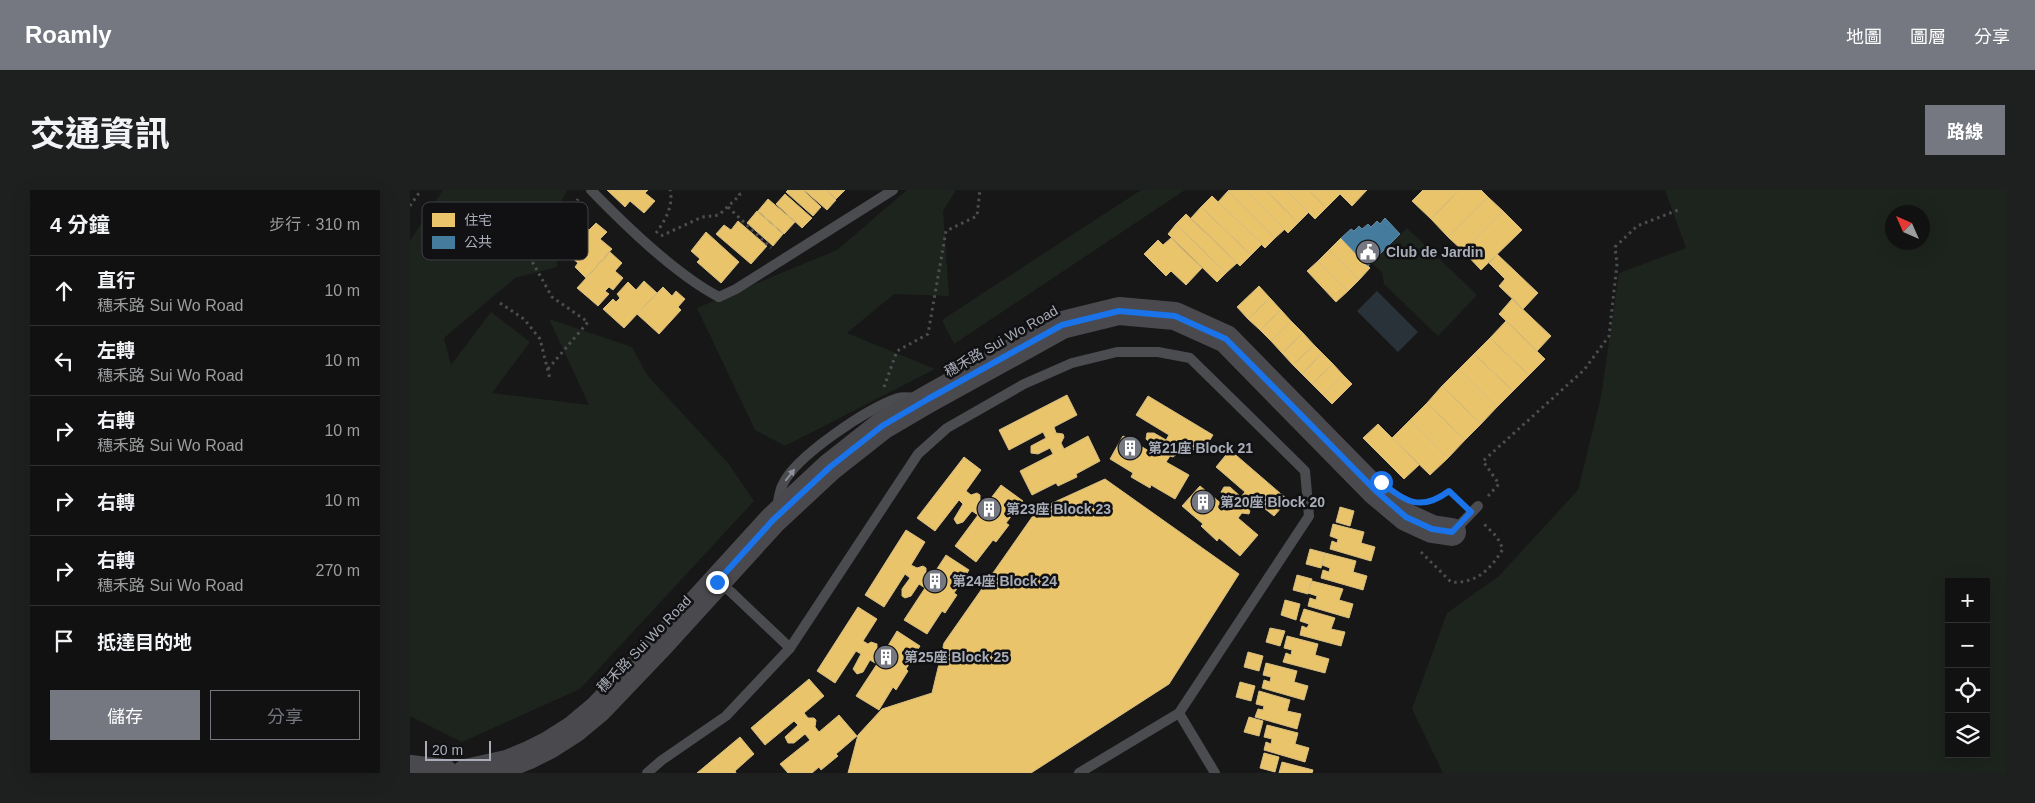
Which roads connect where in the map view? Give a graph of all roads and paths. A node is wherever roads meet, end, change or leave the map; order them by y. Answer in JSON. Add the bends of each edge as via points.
{"nodes":[{"id":1,"x":422,"y":190,"type":"edge"},
{"id":2,"x":591,"y":190,"type":"edge"},
{"id":3,"x":670,"y":190,"type":"edge"},
{"id":4,"x":736,"y":190,"type":"edge"},
{"id":5,"x":893,"y":190,"type":"edge"},
{"id":6,"x":980,"y":190,"type":"edge"},
{"id":7,"x":579,"y":198,"type":"dead end"},
{"id":8,"x":576,"y":202,"type":"edge"},
{"id":9,"x":410,"y":206,"type":"edge"},
{"id":10,"x":728,"y":207,"type":"junction"},
{"id":11,"x":1678,"y":210,"type":"dead end"},
{"id":12,"x":648,"y":244,"type":"junction"},
{"id":13,"x":776,"y":252,"type":"dead end"},
{"id":14,"x":536,"y":260,"type":"edge"},
{"id":15,"x":500,"y":303,"type":"dead end"},
{"id":16,"x":548,"y":369,"type":"junction"},
{"id":17,"x":550,"y":379,"type":"dead end"},
{"id":18,"x":882,"y":393,"type":"dead end"},
{"id":19,"x":1427,"y":501,"type":"dead end"},
{"id":20,"x":1474,"y":509,"type":"junction"},
{"id":21,"x":1452,"y":532,"type":"joint"},
{"id":22,"x":1419,"y":550,"type":"dead end"},
{"id":23,"x":717,"y":582,"type":"junction"},
{"id":24,"x":790,"y":648,"type":"junction"},
{"id":25,"x":1178,"y":712,"type":"junction"},
{"id":26,"x":410,"y":769,"type":"edge"},
{"id":27,"x":444,"y":773,"type":"edge"},
{"id":28,"x":466,"y":773,"type":"edge"},
{"id":29,"x":647,"y":773,"type":"edge"},
{"id":30,"x":1079,"y":773,"type":"edge"},
{"id":31,"x":1215,"y":773,"type":"edge"}],
"edges":[{"from":1,"to":9,"type":"path"},
{"from":2,"to":12,"type":"lane"},
{"from":3,"to":12,"type":"path","via":[[672,198],[664,223]]},
{"from":4,"to":10,"type":"path","via":[[740,195]]},
{"from":5,"to":12,"type":"lane","via":[[719,297],[702,288]]},
{"from":6,"to":18,"type":"path","via":[[977,216],[946,231],[928,334],[897,350]]},
{"from":7,"to":8,"type":"path"},
{"from":10,"to":12,"type":"path","via":[[719,215],[702,217]]},
{"from":10,"to":13,"type":"path"},
{"from":11,"to":20,"type":"path","via":[[1637,226],[1615,247],[1617,264],[1609,336],[1584,370],[1483,461],[1499,484]]},
{"from":14,"to":16,"type":"path","via":[[534,263],[552,297],[588,322]]},
{"from":15,"to":16,"type":"path","via":[[524,319],[540,339]]},
{"from":16,"to":17,"type":"path"},
{"from":19,"to":20,"type":"path","via":[[1436,500],[1449,491]]},
{"from":20,"to":21,"type":"lane"},
{"from":20,"to":22,"type":"path","via":[[1497,537],[1502,549],[1496,561],[1482,574],[1465,583],[1450,582]]},
{"from":21,"to":23,"type":"street","name":"穗禾路 Sui Wo Road","via":[[1432,529],[1406,517],[1376,491],[1226,339],[1175,316],[1119,311],[1062,325],[882,426],[830,467],[773,520]]},
{"from":23,"to":24,"type":"lane"},
{"from":23,"to":28,"type":"street","name":"穗禾路 Sui Wo Road","via":[[649,657],[574,729],[529,755]]},
{"from":24,"to":25,"type":"lane","via":[[918,454],[947,428],[1024,384],[1072,363],[1117,352],[1158,352],[1190,358],[1306,471],[1309,516]]},
{"from":24,"to":29,"type":"lane","via":[[726,716]]},
{"from":25,"to":30,"type":"lane"},
{"from":25,"to":31,"type":"lane"},
{"from":26,"to":27,"type":"street"}]}
